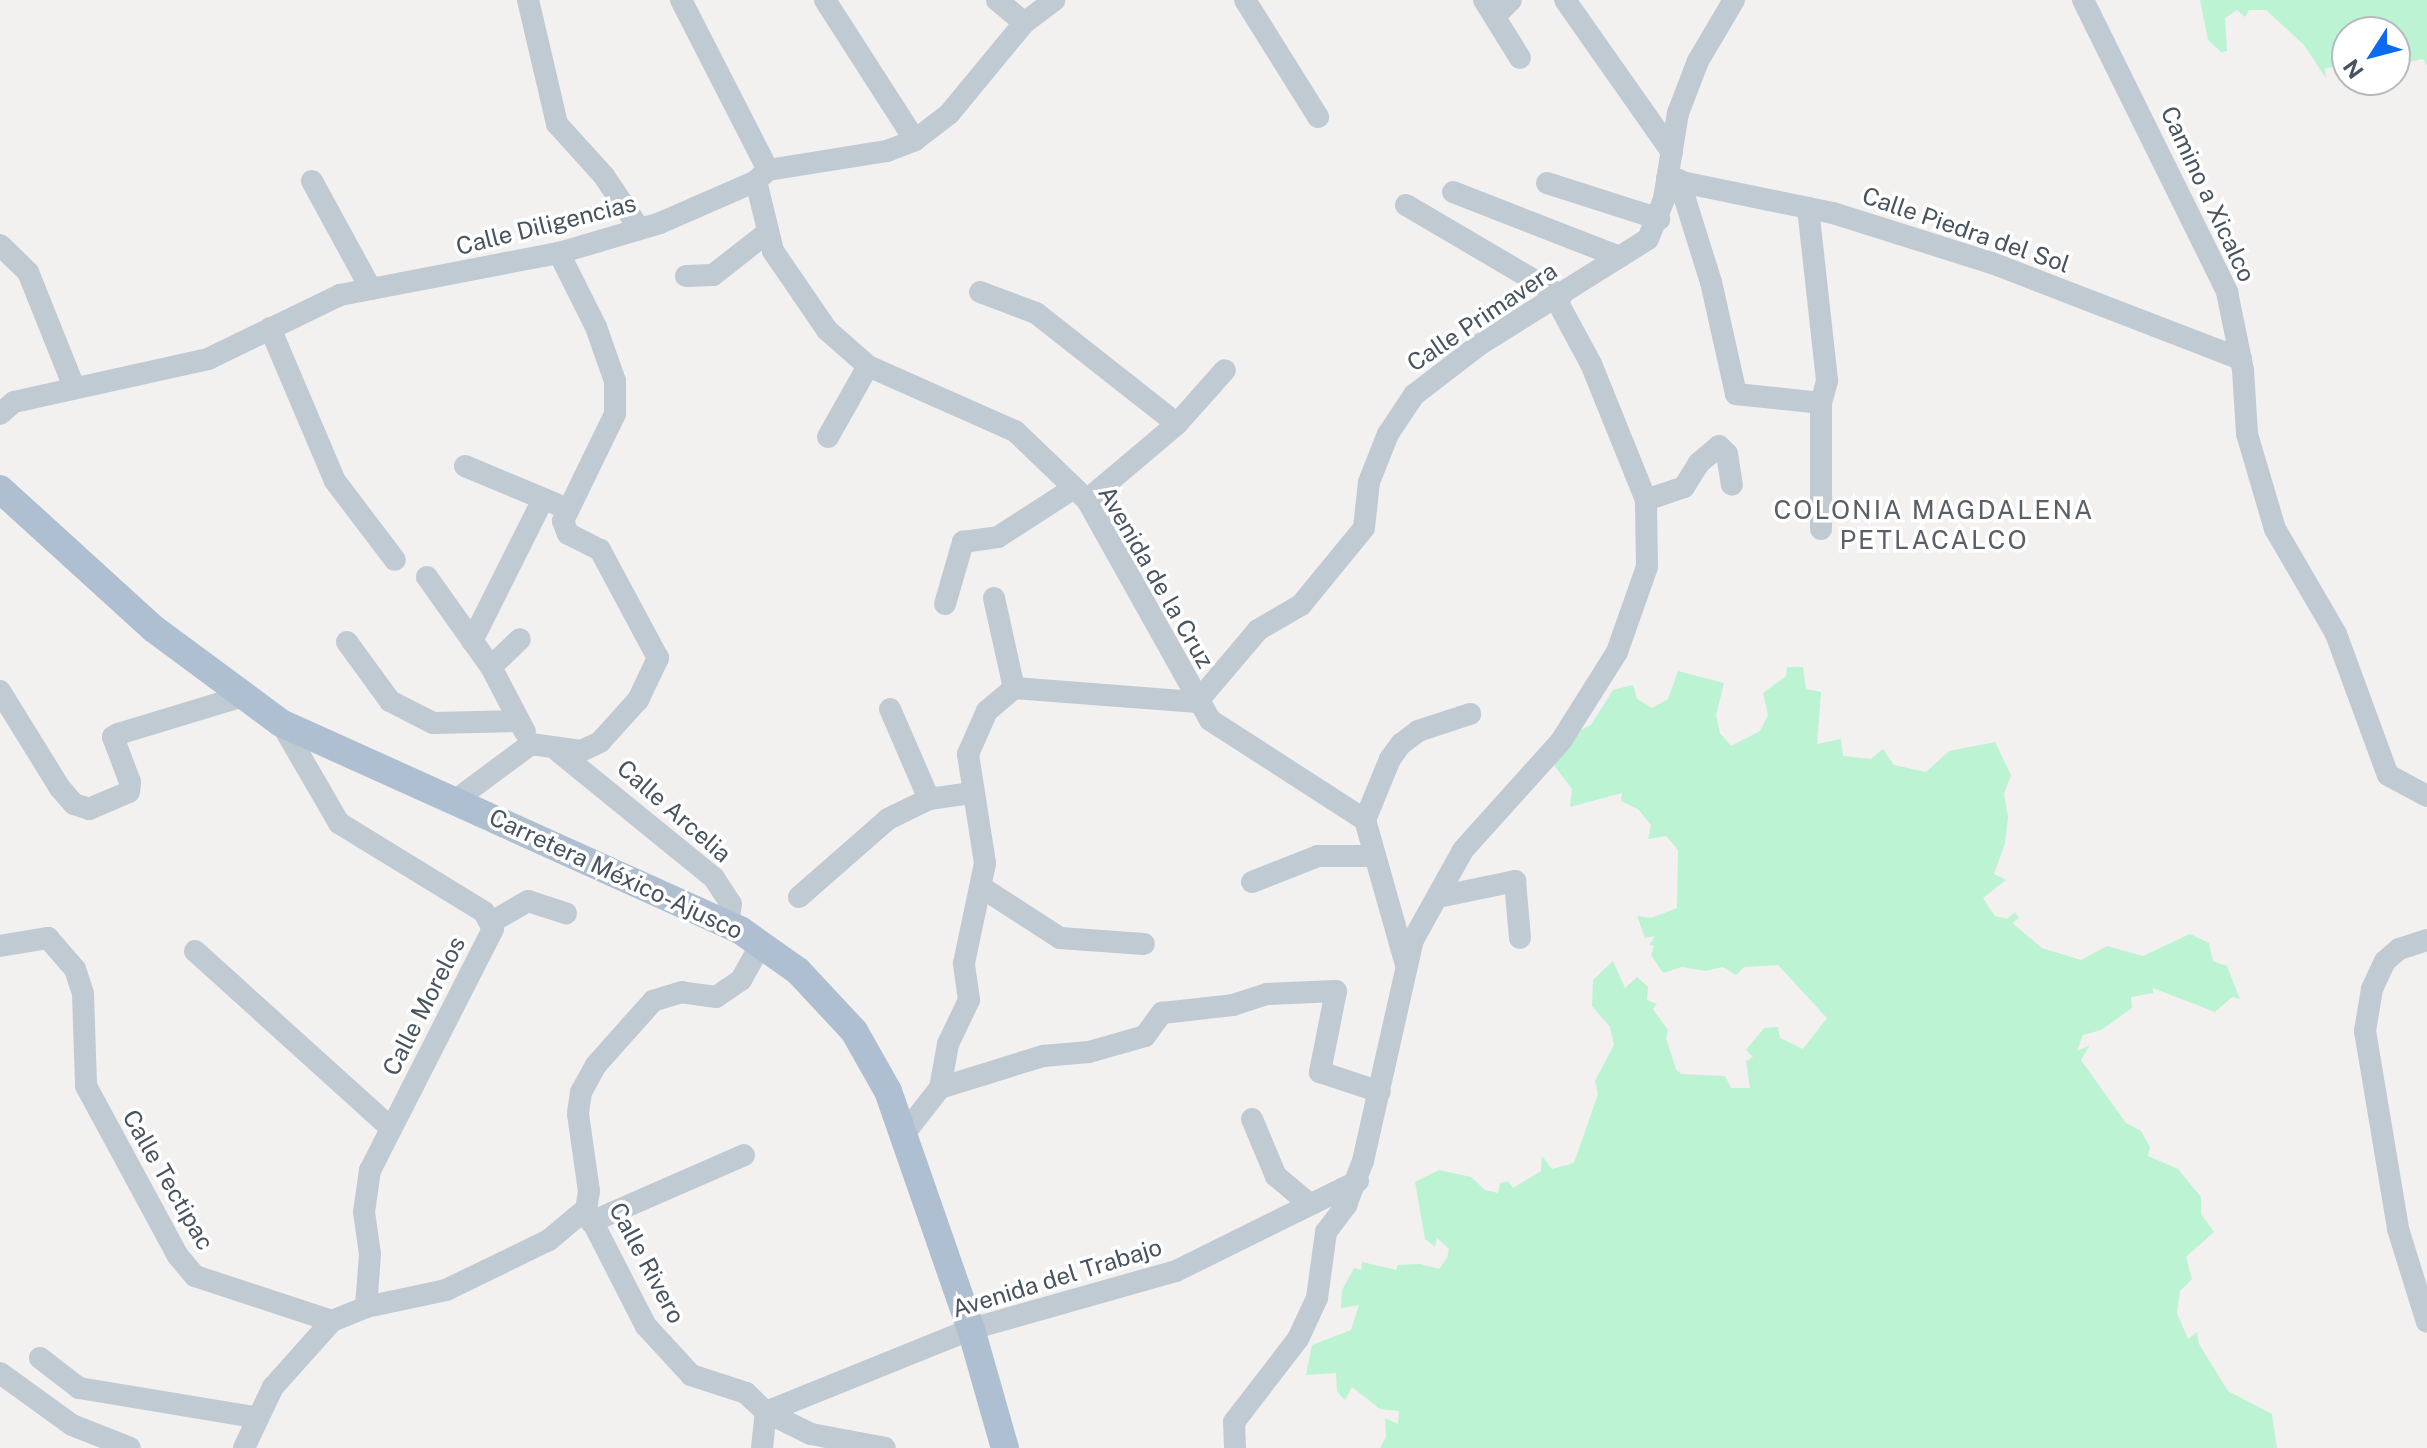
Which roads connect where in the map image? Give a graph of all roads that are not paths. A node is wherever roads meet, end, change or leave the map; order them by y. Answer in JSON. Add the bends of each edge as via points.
{"nodes":[{"id":1,"x":528,"y":0,"type":"edge"},
{"id":2,"x":681,"y":0,"type":"edge"},
{"id":3,"x":825,"y":0,"type":"edge"},
{"id":4,"x":997,"y":0,"type":"edge"},
{"id":5,"x":1054,"y":0,"type":"edge"},
{"id":6,"x":1245,"y":0,"type":"edge"},
{"id":7,"x":1565,"y":0,"type":"edge"},
{"id":8,"x":1734,"y":0,"type":"edge"},
{"id":9,"x":2083,"y":0,"type":"edge"},
{"id":10,"x":1497,"y":5,"type":"edge"},
{"id":11,"x":1024,"y":23,"type":"junction"},
{"id":12,"x":1520,"y":58,"type":"dead end"},
{"id":13,"x":1318,"y":117,"type":"dead end"},
{"id":14,"x":915,"y":140,"type":"junction"},
{"id":15,"x":1672,"y":152,"type":"junction"},
{"id":16,"x":762,"y":175,"type":"junction"},
{"id":17,"x":1673,"y":180,"type":"junction"},
{"id":18,"x":312,"y":181,"type":"dead end"},
{"id":19,"x":1547,"y":183,"type":"dead end"},
{"id":20,"x":1453,"y":192,"type":"dead end"},
{"id":21,"x":1406,"y":205,"type":"dead end"},
{"id":22,"x":1808,"y":208,"type":"junction"},
{"id":23,"x":1659,"y":219,"type":"junction"},
{"id":24,"x":639,"y":228,"type":"junction"},
{"id":25,"x":768,"y":232,"type":"junction"},
{"id":26,"x":0,"y":245,"type":"edge"},
{"id":27,"x":559,"y":253,"type":"junction"},
{"id":28,"x":1620,"y":257,"type":"junction"},
{"id":29,"x":686,"y":276,"type":"dead end"},
{"id":30,"x":371,"y":289,"type":"junction"},
{"id":31,"x":980,"y":292,"type":"dead end"},
{"id":32,"x":1558,"y":297,"type":"junction"},
{"id":33,"x":270,"y":328,"type":"junction"},
{"id":34,"x":2241,"y":359,"type":"junction"},
{"id":35,"x":868,"y":366,"type":"junction"},
{"id":36,"x":1225,"y":370,"type":"dead end"},
{"id":37,"x":74,"y":387,"type":"junction"},
{"id":38,"x":1821,"y":403,"type":"junction"},
{"id":39,"x":0,"y":414,"type":"edge"},
{"id":40,"x":1177,"y":424,"type":"junction"},
{"id":41,"x":828,"y":437,"type":"dead end"},
{"id":42,"x":465,"y":466,"type":"dead end"},
{"id":43,"x":1732,"y":485,"type":"dead end"},
{"id":44,"x":0,"y":489,"type":"edge"},
{"id":45,"x":1080,"y":494,"type":"junction"},
{"id":46,"x":543,"y":499,"type":"junction"},
{"id":47,"x":1646,"y":500,"type":"junction"},
{"id":48,"x":567,"y":508,"type":"junction"},
{"id":49,"x":1821,"y":529,"type":"dead end"},
{"id":50,"x":395,"y":560,"type":"dead end"},
{"id":51,"x":427,"y":577,"type":"dead end"},
{"id":52,"x":994,"y":598,"type":"dead end"},
{"id":53,"x":945,"y":604,"type":"dead end"},
{"id":54,"x":520,"y":639,"type":"dead end"},
{"id":55,"x":472,"y":641,"type":"junction"},
{"id":56,"x":347,"y":642,"type":"dead end"},
{"id":57,"x":491,"y":667,"type":"junction"},
{"id":58,"x":1014,"y":688,"type":"junction"},
{"id":59,"x":0,"y":691,"type":"edge"},
{"id":60,"x":243,"y":696,"type":"junction"},
{"id":61,"x":1197,"y":702,"type":"junction"},
{"id":62,"x":890,"y":709,"type":"dead end"},
{"id":63,"x":1470,"y":714,"type":"dead end"},
{"id":64,"x":519,"y":721,"type":"junction"},
{"id":65,"x":281,"y":723,"type":"junction"},
{"id":66,"x":531,"y":744,"type":"junction"},
{"id":67,"x":559,"y":752,"type":"junction"},
{"id":68,"x":971,"y":793,"type":"junction"},
{"id":69,"x":2427,"y":796,"type":"edge"},
{"id":70,"x":457,"y":799,"type":"junction"},
{"id":71,"x":929,"y":799,"type":"junction"},
{"id":72,"x":1365,"y":820,"type":"junction"},
{"id":73,"x":1375,"y":856,"type":"junction"},
{"id":74,"x":1252,"y":882,"type":"dead end"},
{"id":75,"x":981,"y":887,"type":"junction"},
{"id":76,"x":799,"y":897,"type":"dead end"},
{"id":77,"x":1438,"y":897,"type":"junction"},
{"id":78,"x":566,"y":913,"type":"dead end"},
{"id":79,"x":490,"y":923,"type":"junction"},
{"id":80,"x":728,"y":924,"type":"junction"},
{"id":81,"x":1520,"y":938,"type":"dead end"},
{"id":82,"x":2427,"y":940,"type":"edge"},
{"id":83,"x":761,"y":944,"type":"junction"},
{"id":84,"x":1144,"y":944,"type":"dead end"},
{"id":85,"x":0,"y":946,"type":"edge"},
{"id":86,"x":195,"y":951,"type":"dead end"},
{"id":87,"x":1407,"y":966,"type":"junction"},
{"id":88,"x":940,"y":1088,"type":"junction"},
{"id":89,"x":1380,"y":1092,"type":"junction"},
{"id":90,"x":1252,"y":1119,"type":"dead end"},
{"id":91,"x":391,"y":1128,"type":"junction"},
{"id":92,"x":904,"y":1134,"type":"junction"},
{"id":93,"x":744,"y":1155,"type":"dead end"},
{"id":94,"x":1358,"y":1181,"type":"junction"},
{"id":95,"x":1307,"y":1202,"type":"junction"},
{"id":96,"x":589,"y":1215,"type":"junction"},
{"id":97,"x":366,"y":1307,"type":"junction"},
{"id":98,"x":332,"y":1321,"type":"junction"},
{"id":99,"x":2427,"y":1322,"type":"edge"},
{"id":100,"x":971,"y":1329,"type":"junction"},
{"id":101,"x":40,"y":1358,"type":"dead end"},
{"id":102,"x":0,"y":1373,"type":"edge"},
{"id":103,"x":766,"y":1412,"type":"junction"},
{"id":104,"x":255,"y":1417,"type":"junction"},
{"id":105,"x":130,"y":1448,"type":"edge"},
{"id":106,"x":244,"y":1448,"type":"edge"},
{"id":107,"x":762,"y":1448,"type":"edge"},
{"id":108,"x":885,"y":1448,"type":"edge"},
{"id":109,"x":1005,"y":1448,"type":"edge"},
{"id":110,"x":1235,"y":1448,"type":"edge"}],
"edges":[{"from":1,"to":24,"type":"street","via":[[557,124],[604,176]]},
{"from":2,"to":16,"type":"street","name":"Avenida de la Cruz"},
{"from":3,"to":14,"type":"street"},
{"from":4,"to":11,"type":"street"},
{"from":5,"to":11,"type":"street","name":"Calle Diligencias"},
{"from":6,"to":13,"type":"street"},
{"from":7,"to":15,"type":"street"},
{"from":8,"to":15,"type":"street","name":"Calle Primavera","via":[[1698,61],[1678,113]]},
{"from":9,"to":34,"type":"street","name":"Camino a Xicalco","via":[[2227,292]]},
{"from":10,"to":12,"type":"street"},
{"from":11,"to":14,"type":"street","name":"Calle Diligencias","via":[[978,84]]},
{"from":14,"to":16,"type":"street","name":"Calle Diligencias","via":[[887,151]]},
{"from":15,"to":17,"type":"street","name":"Calle Primavera"},
{"from":16,"to":24,"type":"street","name":"Calle Diligencias"},
{"from":16,"to":25,"type":"street","name":"Avenida de la Cruz"},
{"from":17,"to":22,"type":"street","name":"Calle Piedra del Sol"},
{"from":17,"to":23,"type":"street","name":"Calle Primavera"},
{"from":17,"to":38,"type":"street","via":[[1711,282],[1736,394]]},
{"from":18,"to":30,"type":"street"},
{"from":19,"to":23,"type":"street"},
{"from":20,"to":28,"type":"street"},
{"from":21,"to":32,"type":"street"},
{"from":22,"to":34,"type":"street","name":"Calle Piedra del Sol","via":[[1992,263]]},
{"from":22,"to":38,"type":"street","via":[[1827,381]]},
{"from":23,"to":28,"type":"street","name":"Calle Primavera","via":[[1648,239]]},
{"from":24,"to":27,"type":"street","name":"Calle Diligencias"},
{"from":25,"to":29,"type":"street","via":[[713,275]]},
{"from":25,"to":35,"type":"street","name":"Avenida de la Cruz","via":[[799,295],[827,330]]},
{"from":26,"to":37,"type":"street","via":[[28,272]]},
{"from":27,"to":30,"type":"street","name":"Calle Diligencias"},
{"from":27,"to":48,"type":"street","via":[[596,327],[615,381],[615,414]]},
{"from":28,"to":32,"type":"street","name":"Calle Primavera"},
{"from":30,"to":33,"type":"street","name":"Calle Diligencias","via":[[340,295]]},
{"from":31,"to":40,"type":"street","via":[[1036,313]]},
{"from":32,"to":47,"type":"street"},
{"from":32,"to":61,"type":"street","name":"Calle Primavera","via":[[1479,345],[1414,395],[1388,434],[1369,482],[1364,528],[1301,605],[1258,630]]},
{"from":33,"to":37,"type":"street","name":"Calle Diligencias","via":[[208,359]]},
{"from":33,"to":50,"type":"street","via":[[335,481]]},
{"from":34,"to":69,"type":"street","name":"Camino a Xicalco","via":[[2247,434],[2275,529],[2336,634],[2388,775]]},
{"from":35,"to":41,"type":"street"},
{"from":35,"to":45,"type":"street","name":"Avenida de la Cruz","via":[[992,417],[1015,431]]},
{"from":36,"to":40,"type":"street"},
{"from":37,"to":39,"type":"street","name":"Calle Diligencias","via":[[14,402]]},
{"from":38,"to":49,"type":"street"},
{"from":40,"to":45,"type":"street"},
{"from":42,"to":46,"type":"street"},
{"from":43,"to":47,"type":"street","via":[[1727,454],[1719,446],[1699,463],[1684,487]]},
{"from":44,"to":60,"type":"main road","name":"Carretera México-Ajusco","via":[[154,629]]},
{"from":45,"to":53,"type":"street","via":[[998,537],[963,542]]},
{"from":45,"to":61,"type":"street","name":"Avenida de la Cruz"},
{"from":46,"to":48,"type":"street"},
{"from":46,"to":55,"type":"street"},
{"from":47,"to":77,"type":"street","via":[[1647,567],[1617,652],[1561,741],[1463,850]]},
{"from":48,"to":67,"type":"street","name":"Calle Arcelia","via":[[563,521],[568,534],[600,550],[658,658],[651,679],[619,726],[581,751]]},
{"from":51,"to":55,"type":"street"},
{"from":52,"to":58,"type":"street"},
{"from":54,"to":57,"type":"street"},
{"from":55,"to":57,"type":"street"},
{"from":56,"to":64,"type":"street","via":[[390,701],[433,723]]},
{"from":57,"to":64,"type":"street"},
{"from":58,"to":61,"type":"street"},
{"from":58,"to":68,"type":"street","via":[[1000,695],[976,731],[968,754]]},
{"from":59,"to":60,"type":"street","via":[[60,788],[74,804],[89,809],[129,792],[113,737]]},
{"from":60,"to":65,"type":"main road","name":"Carretera México-Ajusco"},
{"from":61,"to":72,"type":"street","name":"Avenida de la Cruz","via":[[1229,735],[1340,799]]},
{"from":62,"to":71,"type":"street"},
{"from":63,"to":72,"type":"street","via":[[1418,731],[1401,744]]},
{"from":64,"to":66,"type":"street"},
{"from":65,"to":70,"type":"main road","name":"Carretera México-Ajusco"},
{"from":65,"to":79,"type":"street","name":"Calle Morelos","via":[[339,823],[431,876],[484,912]]},
{"from":66,"to":67,"type":"street","name":"Calle Arcelia"},
{"from":66,"to":70,"type":"street"},
{"from":67,"to":80,"type":"street","name":"Calle Arcelia","via":[[714,878],[731,904]]},
{"from":68,"to":71,"type":"street"},
{"from":68,"to":75,"type":"street","via":[[985,863]]},
{"from":70,"to":80,"type":"main road","name":"Carretera México-Ajusco"},
{"from":71,"to":76,"type":"street","via":[[888,819]]},
{"from":72,"to":73,"type":"street"},
{"from":73,"to":74,"type":"street","via":[[1318,856]]},
{"from":73,"to":87,"type":"street"},
{"from":75,"to":84,"type":"street","via":[[1060,938]]},
{"from":75,"to":88,"type":"street","via":[[964,963],[969,1000],[948,1044]]},
{"from":77,"to":81,"type":"street","via":[[1515,881]]},
{"from":77,"to":87,"type":"street","via":[[1413,940]]},
{"from":78,"to":79,"type":"street","via":[[528,901]]},
{"from":79,"to":91,"type":"street","name":"Calle Morelos","via":[[493,929]]},
{"from":80,"to":83,"type":"main road","name":"Carretera México-Ajusco"},
{"from":82,"to":99,"type":"street","via":[[2399,949],[2385,961],[2372,989],[2365,1031],[2398,1229]]},
{"from":83,"to":92,"type":"main road","name":"Carretera México-Ajusco","via":[[798,971],[854,1031],[873,1060]]},
{"from":83,"to":96,"type":"street","name":"Calle Rivero","via":[[741,980],[716,997],[682,992],[653,1001],[596,1065],[581,1092],[578,1114]]},
{"from":85,"to":98,"type":"street","name":"Calle Tectipac","via":[[48,938],[75,969],[83,994],[86,1086],[185,1267],[195,1276]]},
{"from":86,"to":91,"type":"street"},
{"from":87,"to":89,"type":"street"},
{"from":88,"to":89,"type":"street","via":[[1043,1056],[1089,1052],[1145,1036],[1162,1013],[1233,1005],[1267,994],[1336,991],[1320,1072]]},
{"from":88,"to":92,"type":"street"},
{"from":89,"to":94,"type":"street"},
{"from":90,"to":95,"type":"street","via":[[1276,1176]]},
{"from":91,"to":97,"type":"street","name":"Calle Morelos","via":[[370,1170],[364,1212],[370,1254]]},
{"from":92,"to":100,"type":"main road","name":"Carretera México-Ajusco"},
{"from":93,"to":96,"type":"street"},
{"from":94,"to":95,"type":"street","name":"Avenida del Trabajo"},
{"from":94,"to":110,"type":"street","via":[[1326,1232],[1320,1285],[1305,1325],[1234,1422]]},
{"from":95,"to":100,"type":"street","name":"Avenida del Trabajo","via":[[1176,1271]]},
{"from":96,"to":97,"type":"street","via":[[446,1290]]},
{"from":96,"to":103,"type":"street","name":"Calle Rivero","via":[[646,1326],[666,1351],[691,1375],[746,1393]]},
{"from":97,"to":98,"type":"street"},
{"from":98,"to":104,"type":"street","via":[[273,1387]]},
{"from":100,"to":103,"type":"street","name":"Avenida del Trabajo"},
{"from":100,"to":109,"type":"main road","name":"Carretera México-Ajusco"},
{"from":101,"to":104,"type":"street","via":[[79,1388]]},
{"from":102,"to":105,"type":"street","via":[[72,1425]]},
{"from":103,"to":107,"type":"street"},
{"from":103,"to":108,"type":"street","name":"Calle Rivero","via":[[811,1434]]},
{"from":104,"to":106,"type":"street"}]}
